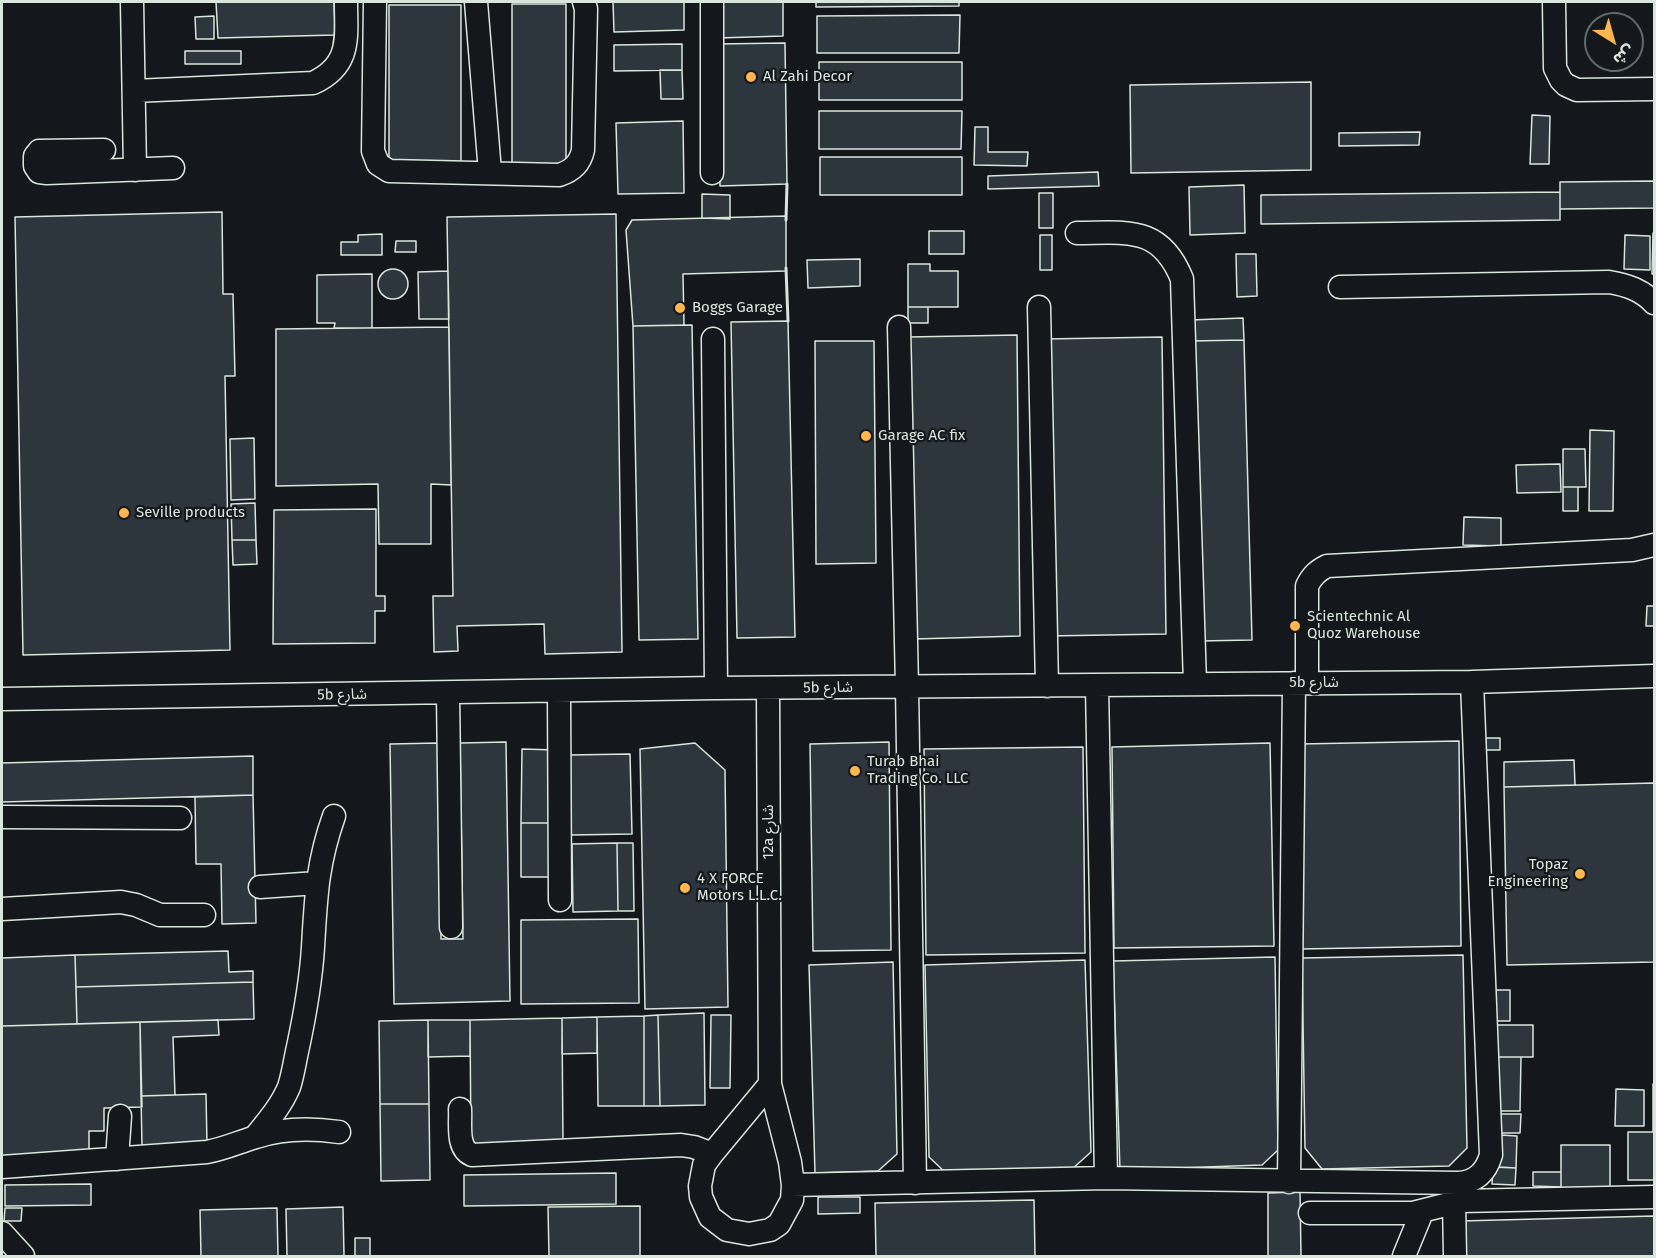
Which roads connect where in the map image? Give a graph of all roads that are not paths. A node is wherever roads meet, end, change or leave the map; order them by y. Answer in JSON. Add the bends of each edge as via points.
{"nodes":[{"id":1,"x":132,"y":2,"type":"edge"},
{"id":2,"x":346,"y":2,"type":"edge"},
{"id":3,"x":375,"y":2,"type":"edge"},
{"id":4,"x":476,"y":2,"type":"edge"},
{"id":5,"x":584,"y":2,"type":"edge"},
{"id":6,"x":712,"y":2,"type":"edge"},
{"id":7,"x":1554,"y":2,"type":"edge"},
{"id":8,"x":1654,"y":89,"type":"edge"},
{"id":9,"x":134,"y":92,"type":"junction"},
{"id":10,"x":104,"y":150,"type":"dead end"},
{"id":11,"x":173,"y":168,"type":"dead end"},
{"id":12,"x":135,"y":170,"type":"junction"},
{"id":13,"x":490,"y":172,"type":"junction"},
{"id":14,"x":712,"y":173,"type":"dead end"},
{"id":15,"x":1077,"y":233,"type":"dead end"},
{"id":16,"x":1340,"y":287,"type":"dead end"},
{"id":17,"x":1654,"y":303,"type":"edge"},
{"id":18,"x":1039,"y":307,"type":"dead end"},
{"id":19,"x":899,"y":327,"type":"dead end"},
{"id":20,"x":713,"y":339,"type":"dead end"},
{"id":21,"x":1654,"y":545,"type":"edge"},
{"id":22,"x":1654,"y":676,"type":"edge"},
{"id":23,"x":1472,"y":682,"type":"junction"},
{"id":24,"x":1300,"y":683,"type":"junction"},
{"id":25,"x":1195,"y":684,"type":"junction"},
{"id":26,"x":1047,"y":686,"type":"junction"},
{"id":27,"x":1097,"y":686,"type":"junction"},
{"id":28,"x":908,"y":687,"type":"junction"},
{"id":29,"x":716,"y":688,"type":"junction"},
{"id":30,"x":768,"y":689,"type":"junction"},
{"id":31,"x":559,"y":692,"type":"junction"},
{"id":32,"x":448,"y":693,"type":"junction"},
{"id":33,"x":2,"y":699,"type":"edge"},
{"id":34,"x":334,"y":816,"type":"dead end"},
{"id":35,"x":2,"y":817,"type":"edge"},
{"id":36,"x":180,"y":818,"type":"dead end"},
{"id":37,"x":317,"y":883,"type":"junction"},
{"id":38,"x":260,"y":887,"type":"dead end"},
{"id":39,"x":560,"y":900,"type":"dead end"},
{"id":40,"x":2,"y":909,"type":"edge"},
{"id":41,"x":204,"y":915,"type":"dead end"},
{"id":42,"x":451,"y":927,"type":"dead end"},
{"id":43,"x":770,"y":1084,"type":"junction"},
{"id":44,"x":460,"y":1110,"type":"dead end"},
{"id":45,"x":120,"y":1116,"type":"dead end"},
{"id":46,"x":339,"y":1132,"type":"dead end"},
{"id":47,"x":255,"y":1137,"type":"junction"},
{"id":48,"x":712,"y":1154,"type":"junction"},
{"id":49,"x":117,"y":1160,"type":"junction"},
{"id":50,"x":2,"y":1167,"type":"edge"},
{"id":51,"x":1106,"y":1178,"type":"junction"},
{"id":52,"x":1289,"y":1182,"type":"junction"},
{"id":53,"x":915,"y":1183,"type":"junction"},
{"id":54,"x":793,"y":1185,"type":"junction"},
{"id":55,"x":1654,"y":1197,"type":"edge"},
{"id":56,"x":1454,"y":1201,"type":"junction"},
{"id":57,"x":1422,"y":1212,"type":"junction"},
{"id":58,"x":1310,"y":1213,"type":"dead end"},
{"id":59,"x":2,"y":1233,"type":"edge"},
{"id":60,"x":23,"y":1257,"type":"edge"},
{"id":61,"x":1404,"y":1257,"type":"edge"},
{"id":62,"x":1455,"y":1257,"type":"edge"}],
"edges":[{"from":1,"to":9,"type":"lane"},
{"from":2,"to":9,"type":"lane","via":[[344,53],[329,74],[313,82]]},
{"from":3,"to":13,"type":"lane","via":[[373,151],[378,164],[389,171]]},
{"from":4,"to":13,"type":"lane"},
{"from":5,"to":13,"type":"lane","via":[[583,150],[579,163],[559,175]]},
{"from":6,"to":14,"type":"lane"},
{"from":7,"to":8,"type":"lane","via":[[1555,68],[1566,85],[1577,90]]},
{"from":9,"to":12,"type":"lane"},
{"from":10,"to":12,"type":"lane","via":[[39,151],[35,166],[46,173]]},
{"from":11,"to":12,"type":"lane"},
{"from":15,"to":25,"type":"lane","via":[[1131,233],[1148,237],[1164,248],[1182,279]]},
{"from":16,"to":17,"type":"lane","via":[[1609,282],[1639,291]]},
{"from":18,"to":26,"type":"lane"},
{"from":19,"to":28,"type":"lane"},
{"from":20,"to":29,"type":"lane"},
{"from":21,"to":24,"type":"lane","via":[[1632,550],[1327,566],[1318,570],[1307,586]]},
{"from":22,"to":23,"type":"lane","name":"5b شارع"},
{"from":23,"to":24,"type":"lane","name":"5b شارع"},
{"from":23,"to":52,"type":"lane","via":[[1489,1162],[1480,1175],[1466,1182]]},
{"from":24,"to":25,"type":"lane","name":"5b شارع"},
{"from":24,"to":52,"type":"lane"},
{"from":25,"to":27,"type":"lane","name":"5b شارع"},
{"from":26,"to":27,"type":"lane","name":"5b شارع"},
{"from":26,"to":28,"type":"lane","name":"5b شارع"},
{"from":27,"to":51,"type":"lane"},
{"from":28,"to":30,"type":"lane","name":"5b شارع"},
{"from":28,"to":53,"type":"lane"},
{"from":29,"to":30,"type":"lane","name":"5b شارع"},
{"from":29,"to":31,"type":"lane","name":"5b شارع"},
{"from":30,"to":43,"type":"lane","name":"12a شارع"},
{"from":31,"to":32,"type":"lane","name":"5b شارع"},
{"from":31,"to":39,"type":"lane"},
{"from":32,"to":33,"type":"lane","name":"5b شارع"},
{"from":32,"to":42,"type":"lane"},
{"from":34,"to":37,"type":"lane"},
{"from":35,"to":36,"type":"lane"},
{"from":37,"to":38,"type":"lane"},
{"from":37,"to":47,"type":"lane","via":[[303,1026],[289,1087]]},
{"from":40,"to":41,"type":"lane","via":[[121,902],[160,915]]},
{"from":43,"to":48,"type":"lane","name":"12a شارع"},
{"from":43,"to":54,"type":"lane","name":"12a شارع"},
{"from":44,"to":48,"type":"lane","via":[[462,1146],[472,1155],[681,1145]]},
{"from":45,"to":49,"type":"lane"},
{"from":46,"to":47,"type":"lane","via":[[297,1129]]},
{"from":47,"to":49,"type":"lane","via":[[207,1152]]},
{"from":48,"to":54,"type":"lane","name":"12a شارع","via":[[701,1175],[701,1197],[710,1217],[727,1230],[749,1234],[779,1224],[792,1200]]},
{"from":49,"to":50,"type":"lane"},
{"from":51,"to":52,"type":"lane"},
{"from":51,"to":53,"type":"lane"},
{"from":53,"to":54,"type":"lane"},
{"from":55,"to":56,"type":"lane"},
{"from":56,"to":57,"type":"lane"},
{"from":56,"to":62,"type":"lane"},
{"from":57,"to":58,"type":"lane"},
{"from":57,"to":61,"type":"lane"},
{"from":59,"to":60,"type":"lane"}]}
